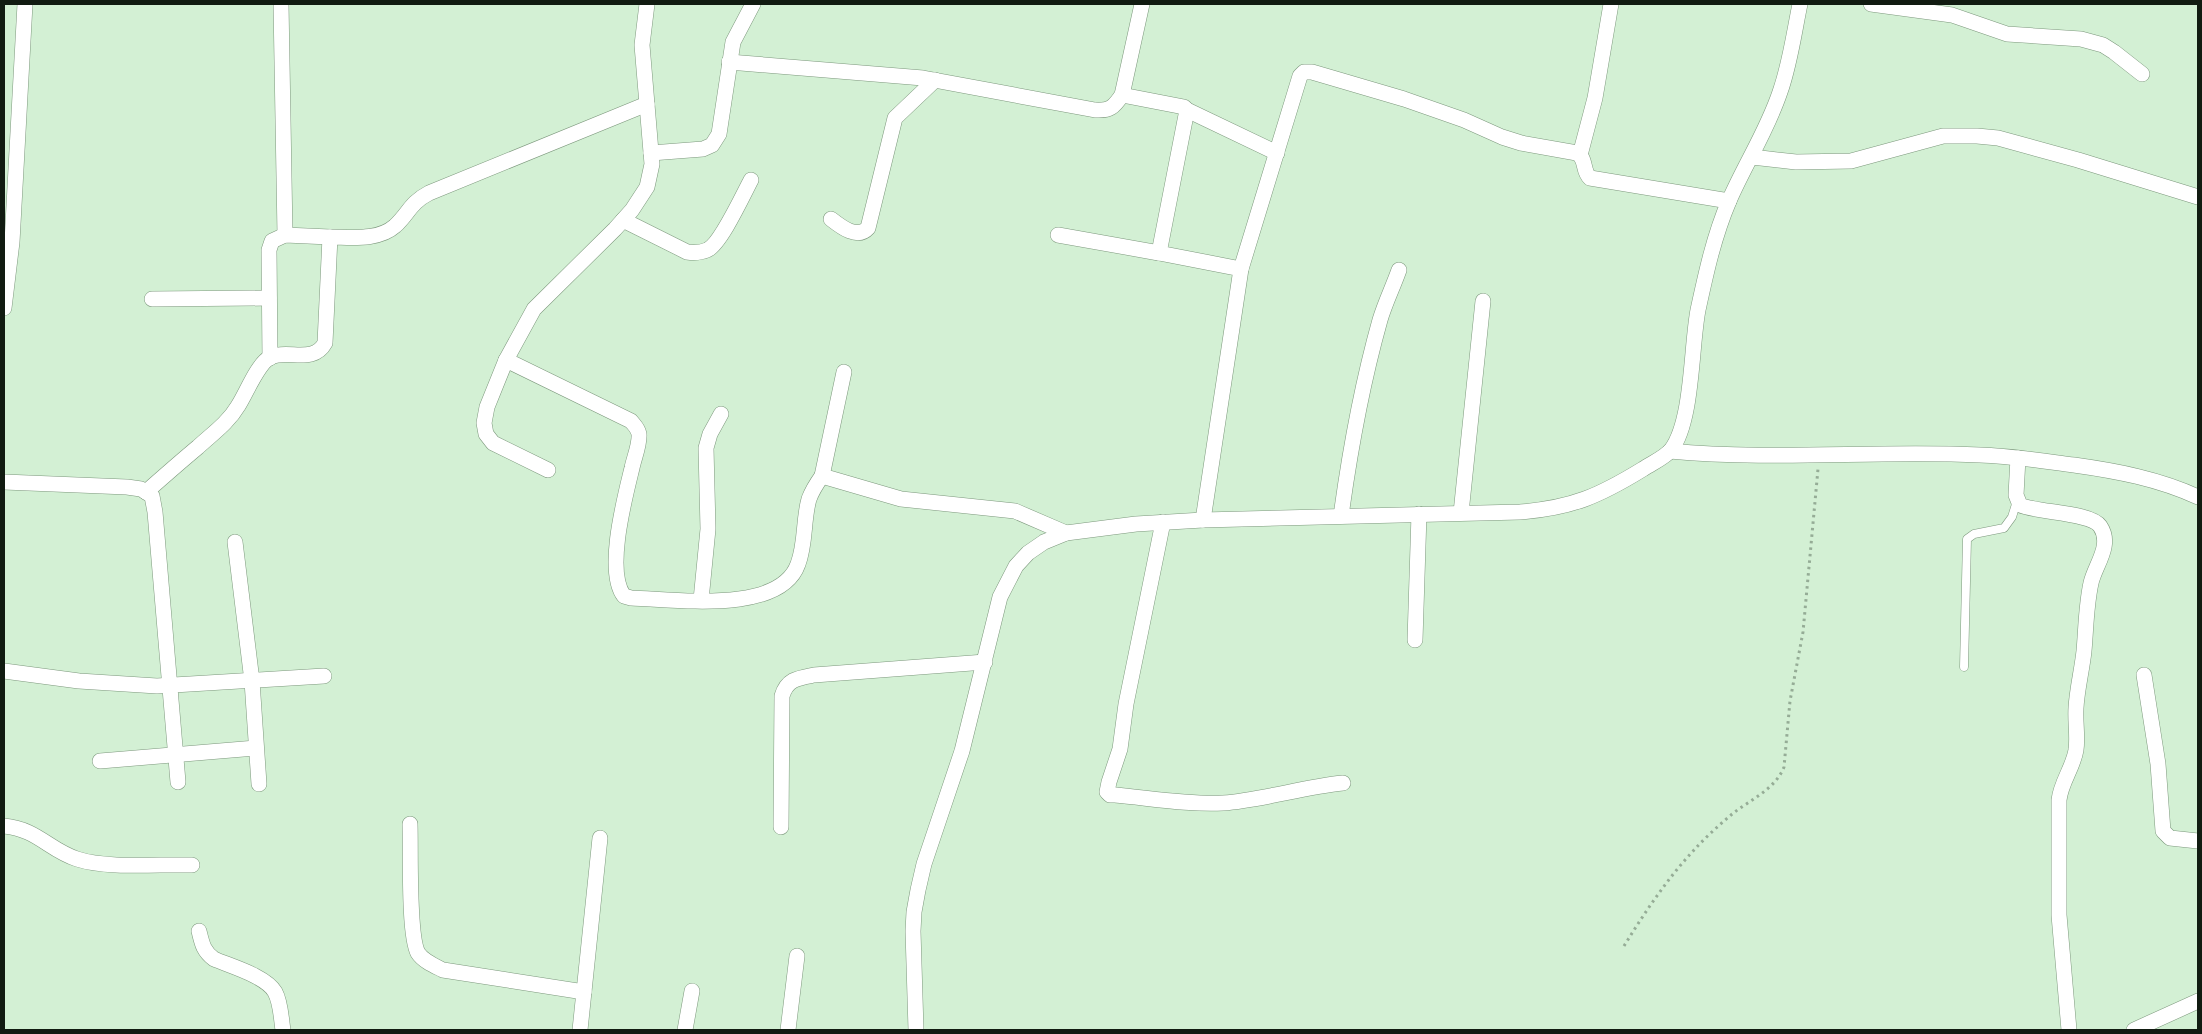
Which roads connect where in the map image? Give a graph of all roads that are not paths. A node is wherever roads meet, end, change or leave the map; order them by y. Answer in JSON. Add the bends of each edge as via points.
{"nodes":[{"id":1,"x":25,"y":4,"type":"edge"},
{"id":2,"x":281,"y":4,"type":"edge"},
{"id":3,"x":647,"y":4,"type":"edge"},
{"id":4,"x":753,"y":4,"type":"edge"},
{"id":5,"x":1142,"y":4,"type":"edge"},
{"id":6,"x":1611,"y":4,"type":"edge"},
{"id":7,"x":1800,"y":4,"type":"edge"},
{"id":8,"x":1870,"y":4,"type":"edge"},
{"id":9,"x":729,"y":62,"type":"junction"},
{"id":10,"x":2142,"y":74,"type":"dead end"},
{"id":11,"x":935,"y":80,"type":"junction"},
{"id":12,"x":1122,"y":94,"type":"junction"},
{"id":13,"x":647,"y":104,"type":"junction"},
{"id":14,"x":1187,"y":110,"type":"junction"},
{"id":15,"x":11,"y":152,"type":"edge"},
{"id":16,"x":1277,"y":152,"type":"junction"},
{"id":17,"x":651,"y":153,"type":"junction"},
{"id":18,"x":1580,"y":155,"type":"junction"},
{"id":19,"x":1752,"y":157,"type":"junction"},
{"id":20,"x":751,"y":180,"type":"dead end"},
{"id":21,"x":2198,"y":197,"type":"edge"},
{"id":22,"x":1729,"y":201,"type":"junction"},
{"id":23,"x":830,"y":219,"type":"dead end"},
{"id":24,"x":623,"y":220,"type":"junction"},
{"id":25,"x":285,"y":235,"type":"junction"},
{"id":26,"x":1058,"y":235,"type":"dead end"},
{"id":27,"x":330,"y":237,"type":"junction"},
{"id":28,"x":1159,"y":253,"type":"junction"},
{"id":29,"x":1241,"y":269,"type":"junction"},
{"id":30,"x":1399,"y":270,"type":"dead end"},
{"id":31,"x":269,"y":298,"type":"junction"},
{"id":32,"x":152,"y":299,"type":"dead end"},
{"id":33,"x":1483,"y":301,"type":"dead end"},
{"id":34,"x":4,"y":308,"type":"edge"},
{"id":35,"x":270,"y":358,"type":"junction"},
{"id":36,"x":506,"y":360,"type":"junction"},
{"id":37,"x":844,"y":372,"type":"dead end"},
{"id":38,"x":721,"y":414,"type":"dead end"},
{"id":39,"x":1670,"y":451,"type":"junction"},
{"id":40,"x":2018,"y":458,"type":"junction"},
{"id":41,"x":548,"y":470,"type":"dead end"},
{"id":42,"x":822,"y":476,"type":"junction"},
{"id":43,"x":4,"y":482,"type":"edge"},
{"id":44,"x":146,"y":492,"type":"junction"},
{"id":45,"x":2198,"y":497,"type":"edge"},
{"id":46,"x":2017,"y":501,"type":"junction"},
{"id":47,"x":1461,"y":513,"type":"junction"},
{"id":48,"x":1419,"y":514,"type":"junction"},
{"id":49,"x":1341,"y":516,"type":"junction"},
{"id":50,"x":1203,"y":520,"type":"junction"},
{"id":51,"x":1163,"y":522,"type":"junction"},
{"id":52,"x":1066,"y":533,"type":"junction"},
{"id":53,"x":235,"y":542,"type":"dead end"},
{"id":54,"x":702,"y":600,"type":"junction"},
{"id":55,"x":1415,"y":640,"type":"dead end"},
{"id":56,"x":985,"y":662,"type":"junction"},
{"id":57,"x":1964,"y":667,"type":"dead end"},
{"id":58,"x":4,"y":671,"type":"edge"},
{"id":59,"x":324,"y":676,"type":"dead end"},
{"id":60,"x":2144,"y":676,"type":"dead end"},
{"id":61,"x":252,"y":681,"type":"junction"},
{"id":62,"x":170,"y":685,"type":"junction"},
{"id":63,"x":256,"y":748,"type":"junction"},
{"id":64,"x":175,"y":755,"type":"junction"},
{"id":65,"x":100,"y":762,"type":"dead end"},
{"id":66,"x":178,"y":782,"type":"dead end"},
{"id":67,"x":1344,"y":783,"type":"dead end"},
{"id":68,"x":259,"y":784,"type":"dead end"},
{"id":69,"x":410,"y":824,"type":"dead end"},
{"id":70,"x":4,"y":826,"type":"edge"},
{"id":71,"x":781,"y":827,"type":"dead end"},
{"id":72,"x":600,"y":838,"type":"dead end"},
{"id":73,"x":2198,"y":841,"type":"edge"},
{"id":74,"x":192,"y":865,"type":"dead end"},
{"id":75,"x":199,"y":931,"type":"dead end"},
{"id":76,"x":797,"y":956,"type":"dead end"},
{"id":77,"x":692,"y":991,"type":"dead end"},
{"id":78,"x":584,"y":992,"type":"junction"},
{"id":79,"x":2198,"y":1002,"type":"edge"},
{"id":80,"x":283,"y":1030,"type":"edge"},
{"id":81,"x":580,"y":1030,"type":"edge"},
{"id":82,"x":686,"y":1030,"type":"edge"},
{"id":83,"x":788,"y":1030,"type":"edge"},
{"id":84,"x":916,"y":1030,"type":"edge"},
{"id":85,"x":2069,"y":1030,"type":"edge"},
{"id":86,"x":2134,"y":1030,"type":"edge"}],
"edges":[{"from":1,"to":15,"type":"street"},
{"from":2,"to":25,"type":"street"},
{"from":3,"to":13,"type":"street","via":[[642,45]]},
{"from":4,"to":9,"type":"street","via":[[733,42]]},
{"from":5,"to":12,"type":"street"},
{"from":6,"to":18,"type":"street","via":[[1595,98]]},
{"from":7,"to":19,"type":"street","via":[[1781,90]]},
{"from":8,"to":10,"type":"street","via":[[1952,15],[2007,34],[2082,39],[2103,45]]},
{"from":9,"to":11,"type":"street"},
{"from":9,"to":17,"type":"street","via":[[719,134],[712,145],[703,149]]},
{"from":11,"to":12,"type":"street","via":[[1095,110],[1115,107]]},
{"from":11,"to":23,"type":"street","via":[[895,118],[868,228],[861,233],[851,232]]},
{"from":12,"to":14,"type":"street"},
{"from":13,"to":17,"type":"street"},
{"from":13,"to":27,"type":"street","via":[[429,193],[416,200],[394,226],[381,234]]},
{"from":14,"to":16,"type":"street"},
{"from":14,"to":28,"type":"street"},
{"from":15,"to":34,"type":"street","via":[[12,242]]},
{"from":16,"to":18,"type":"street","via":[[1300,76],[1307,72],[1404,99],[1521,143],[1569,150]]},
{"from":16,"to":29,"type":"street"},
{"from":17,"to":24,"type":"street","via":[[651,175],[647,187]]},
{"from":18,"to":22,"type":"street","via":[[1590,178]]},
{"from":19,"to":21,"type":"street","via":[[1796,162],[1851,161],[1943,136],[1977,136],[1998,138],[2078,160]]},
{"from":19,"to":22,"type":"street"},
{"from":20,"to":24,"type":"street","via":[[717,242],[709,250],[687,252]]},
{"from":22,"to":39,"type":"street","via":[[1711,255],[1698,312],[1683,420]]},
{"from":24,"to":36,"type":"street","via":[[534,309]]},
{"from":25,"to":27,"type":"street"},
{"from":25,"to":31,"type":"street","via":[[272,241],[269,250]]},
{"from":26,"to":28,"type":"street"},
{"from":27,"to":35,"type":"street","via":[[321,350],[312,355]]},
{"from":28,"to":29,"type":"street"},
{"from":29,"to":50,"type":"street"},
{"from":30,"to":49,"type":"street","via":[[1380,320],[1358,412]]},
{"from":31,"to":32,"type":"street"},
{"from":31,"to":35,"type":"street"},
{"from":33,"to":47,"type":"street"},
{"from":35,"to":44,"type":"street","via":[[226,422]]},
{"from":36,"to":41,"type":"street","via":[[487,407],[486,434],[493,443]]},
{"from":36,"to":54,"type":"street","via":[[631,421],[637,428],[639,435],[619,525],[618,584],[624,596],[631,598]]},
{"from":37,"to":42,"type":"street"},
{"from":38,"to":54,"type":"street","via":[[706,448],[708,529]]},
{"from":39,"to":40,"type":"street","via":[[1740,456],[1942,454]]},
{"from":39,"to":47,"type":"street","via":[[1605,490],[1572,504],[1520,512]]},
{"from":40,"to":45,"type":"street","via":[[2130,474]]},
{"from":40,"to":46,"type":"street"},
{"from":42,"to":52,"type":"street","via":[[901,499],[1015,510]]},
{"from":42,"to":54,"type":"street","via":[[809,500],[798,566],[788,579],[777,588],[745,598]]},
{"from":43,"to":44,"type":"street","via":[[127,487]]},
{"from":44,"to":62,"type":"street","via":[[152,496],[156,512]]},
{"from":46,"to":57,"type":"lane","via":[[2004,528],[1974,534],[1967,539]]},
{"from":46,"to":85,"type":"street","via":[[2032,510],[2096,522],[2105,541],[2093,574],[2086,613],[2076,708],[2076,751],[2059,800],[2059,915]]},
{"from":47,"to":48,"type":"street"},
{"from":48,"to":49,"type":"street"},
{"from":48,"to":55,"type":"street"},
{"from":49,"to":50,"type":"street"},
{"from":50,"to":51,"type":"street"},
{"from":51,"to":52,"type":"street"},
{"from":51,"to":67,"type":"street","via":[[1120,749],[1109,782],[1110,795],[1221,803]]},
{"from":52,"to":56,"type":"street","via":[[1036,548],[1016,566],[1000,597]]},
{"from":53,"to":61,"type":"street"},
{"from":56,"to":71,"type":"street","via":[[795,678],[786,686],[782,696]]},
{"from":56,"to":84,"type":"street","via":[[962,751],[924,864],[914,912]]},
{"from":58,"to":62,"type":"street","via":[[95,682]]},
{"from":59,"to":61,"type":"street"},
{"from":60,"to":73,"type":"street","via":[[2158,764],[2163,831],[2170,838]]},
{"from":61,"to":62,"type":"street"},
{"from":61,"to":63,"type":"street"},
{"from":62,"to":64,"type":"street"},
{"from":63,"to":64,"type":"street"},
{"from":63,"to":68,"type":"street"},
{"from":64,"to":65,"type":"street"},
{"from":64,"to":66,"type":"street"},
{"from":69,"to":78,"type":"street","via":[[413,925],[418,954],[443,970]]},
{"from":70,"to":74,"type":"street","via":[[33,833],[75,859],[94,863]]},
{"from":72,"to":78,"type":"street"},
{"from":75,"to":80,"type":"street","via":[[207,954],[266,982],[275,991]]},
{"from":76,"to":83,"type":"street"},
{"from":77,"to":82,"type":"street"},
{"from":78,"to":81,"type":"street"},
{"from":79,"to":86,"type":"street"}]}
